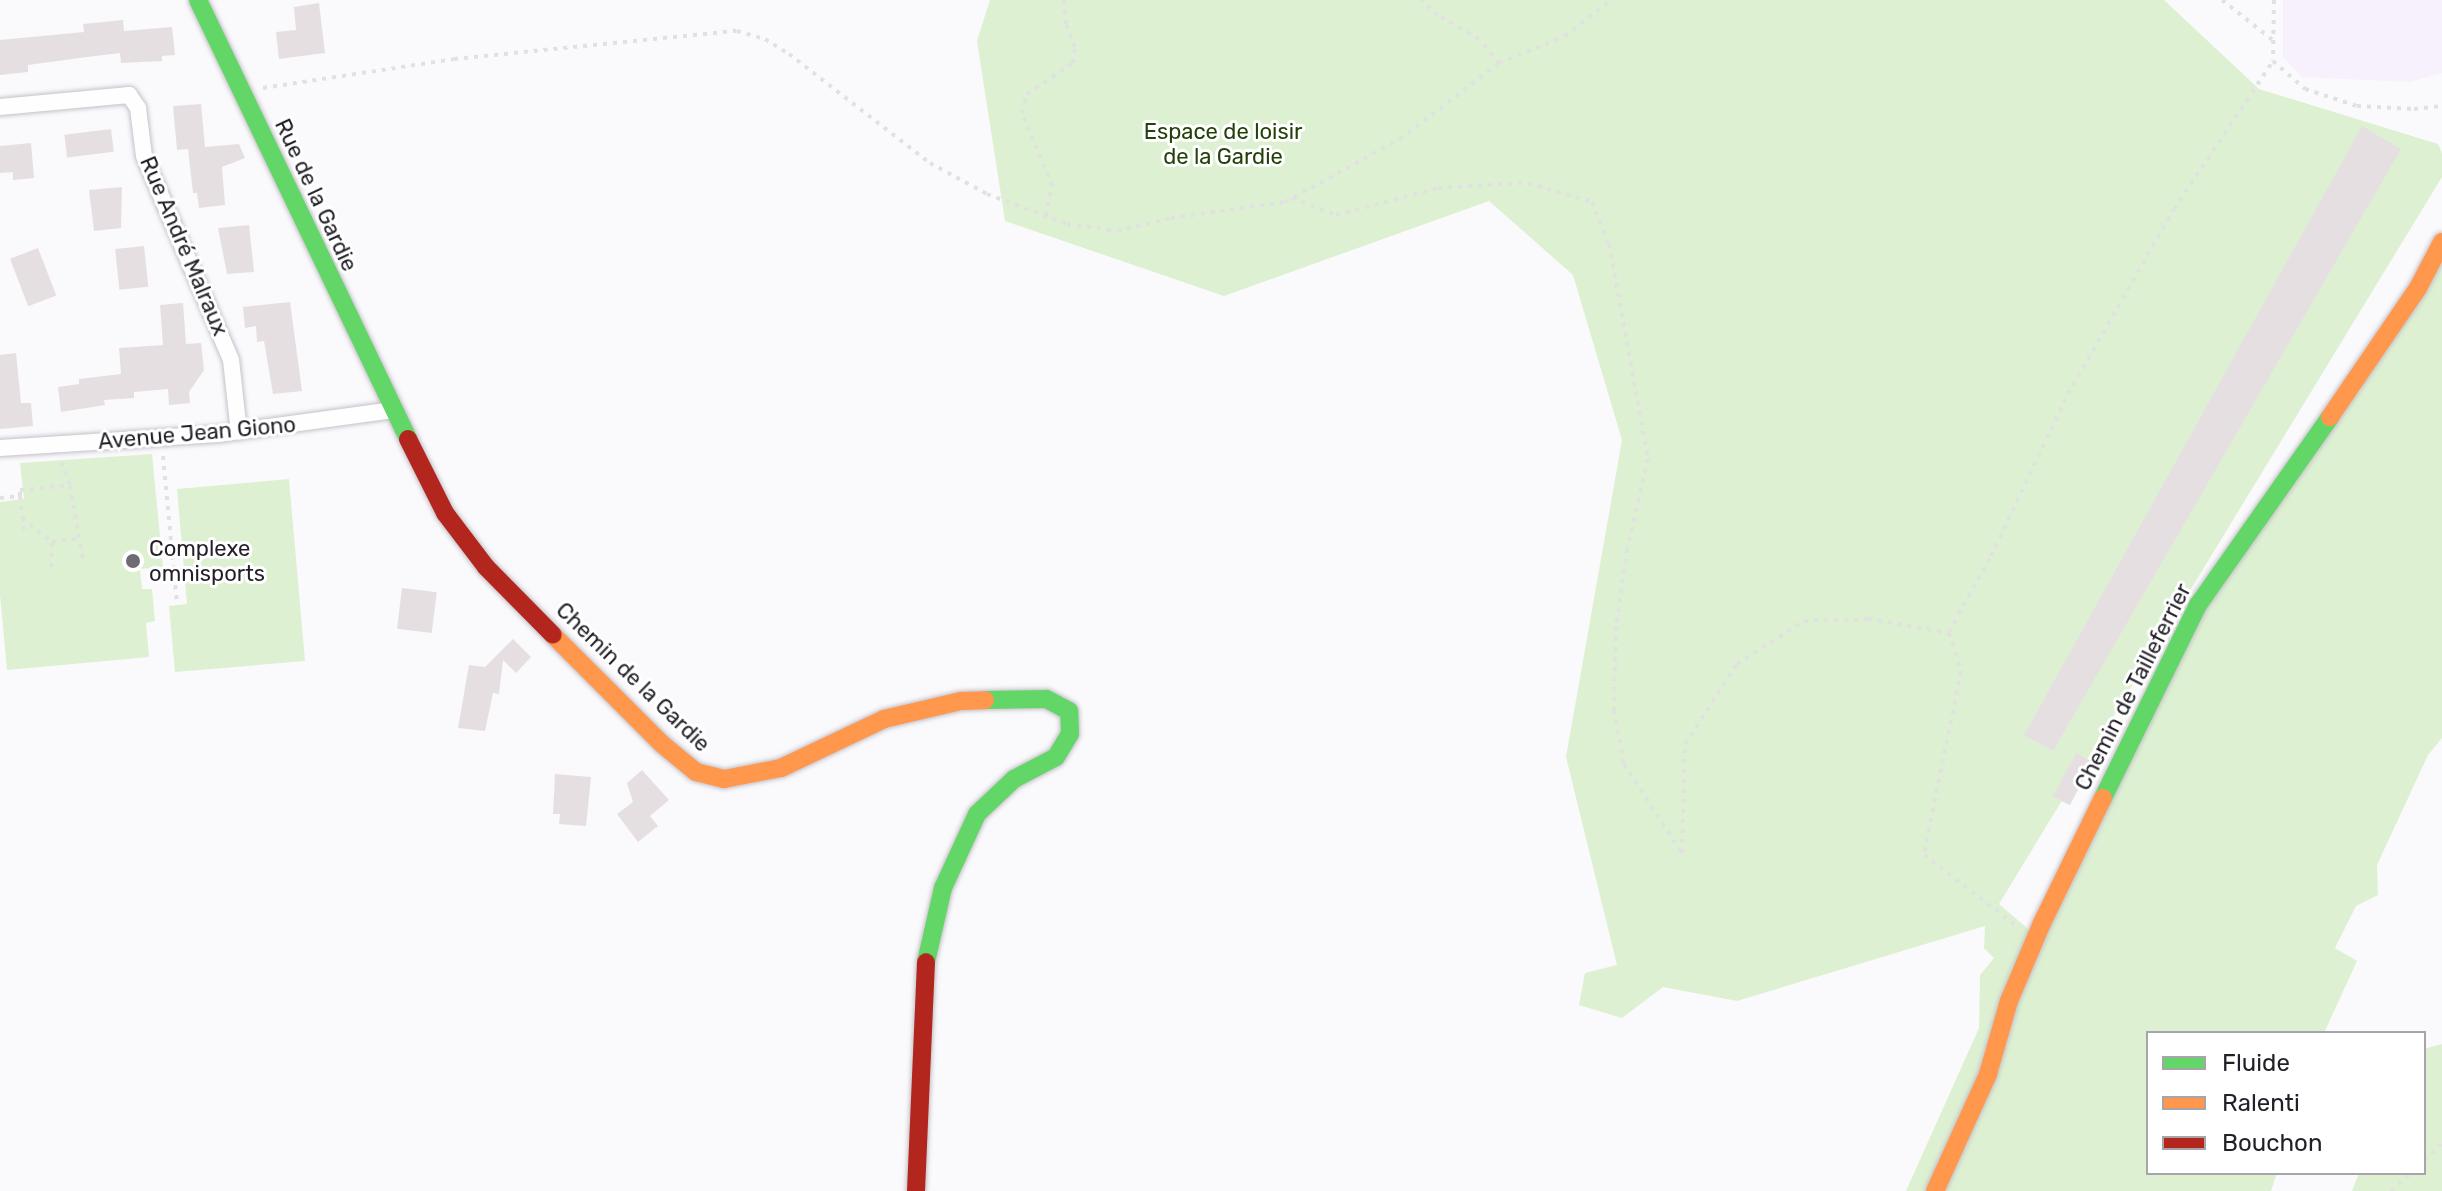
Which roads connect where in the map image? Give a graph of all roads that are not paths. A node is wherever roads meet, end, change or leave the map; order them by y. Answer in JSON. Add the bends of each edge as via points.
{"nodes":[{"id":1,"x":198,"y":0,"type":"edge"},
{"id":2,"x":0,"y":107,"type":"edge"},
{"id":3,"x":2442,"y":242,"type":"edge"},
{"id":4,"x":393,"y":410,"type":"junction"},
{"id":5,"x":239,"y":432,"type":"junction"},
{"id":6,"x":0,"y":448,"type":"edge"},
{"id":7,"x":916,"y":1191,"type":"edge"},
{"id":8,"x":1935,"y":1191,"type":"edge"}],
"edges":[{"from":1,"to":4,"type":"street","name":"Rue de la Gardie"},
{"from":2,"to":5,"type":"street","name":"Rue André Malraux","via":[[129,95],[138,108],[144,156],[231,360]]},
{"from":3,"to":8,"type":"street","name":"Chemin de Tailleferrier","via":[[2387,335],[2198,605],[2035,939],[2009,1001],[1988,1074]]},
{"from":4,"to":5,"type":"street","name":"Avenue Jean Giono"},
{"from":4,"to":7,"type":"street","name":"Chemin de la Gardie","via":[[445,513],[486,567],[696,772],[724,779],[781,768],[884,719],[961,701],[1046,699],[1069,711],[1070,734],[1056,757],[1014,779],[977,814],[943,888],[926,962]]},
{"from":5,"to":6,"type":"street","name":"Avenue Jean Giono"}]}
